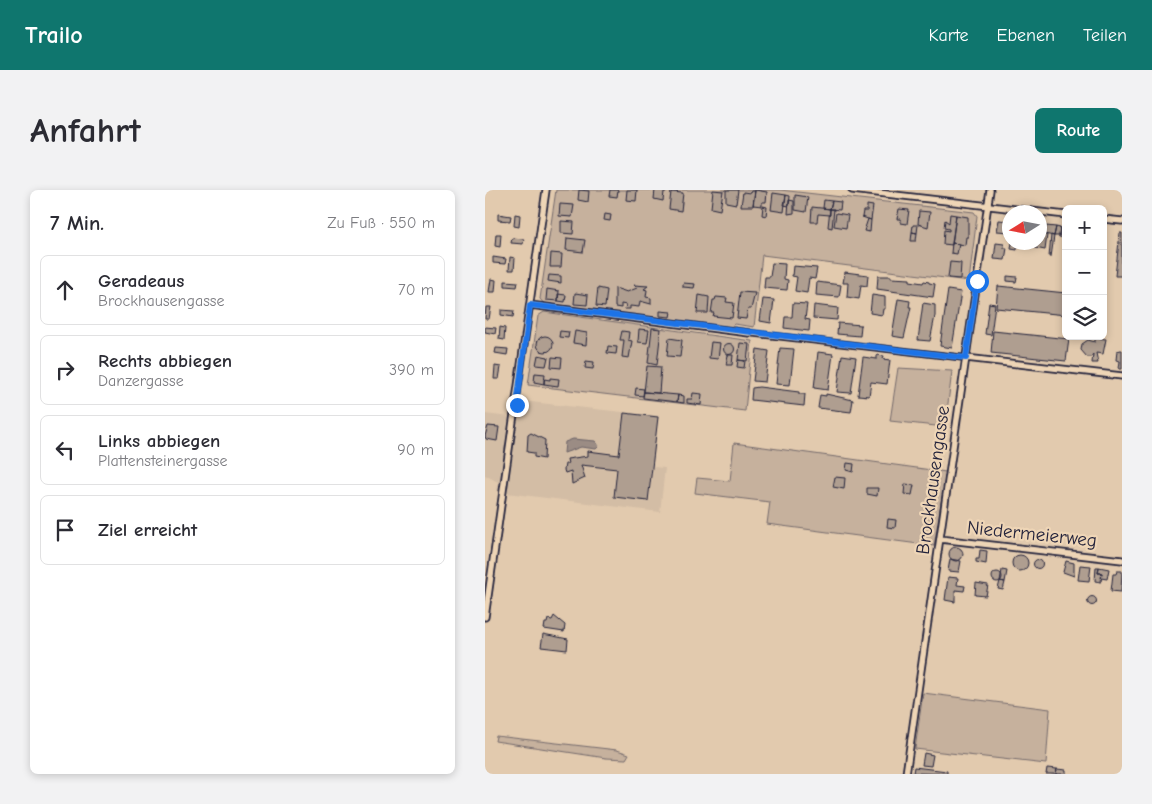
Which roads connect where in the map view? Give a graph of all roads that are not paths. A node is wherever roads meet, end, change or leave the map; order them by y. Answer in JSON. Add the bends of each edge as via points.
{"nodes":[{"id":1,"x":546,"y":190,"type":"edge"},
{"id":2,"x":852,"y":190,"type":"edge"},
{"id":3,"x":991,"y":190,"type":"edge"},
{"id":4,"x":988,"y":206,"type":"junction"},
{"id":5,"x":1062,"y":215,"type":"edge"},
{"id":6,"x":1107,"y":219,"type":"edge"},
{"id":7,"x":1122,"y":221,"type":"edge"},
{"id":8,"x":530,"y":305,"type":"junction"},
{"id":9,"x":749,"y":333,"type":"joint"},
{"id":10,"x":966,"y":358,"type":"junction"},
{"id":11,"x":1122,"y":376,"type":"edge"},
{"id":12,"x":940,"y":539,"type":"junction"},
{"id":13,"x":1122,"y":560,"type":"edge"},
{"id":14,"x":485,"y":617,"type":"edge"},
{"id":15,"x":906,"y":774,"type":"edge"}],
"edges":[{"from":1,"to":8,"type":"street"},
{"from":2,"to":4,"type":"street"},
{"from":3,"to":4,"type":"street","name":"Brockhausengasse"},
{"from":4,"to":5,"type":"street"},
{"from":4,"to":10,"type":"street","name":"Brockhausengasse"},
{"from":6,"to":7,"type":"street"},
{"from":8,"to":9,"type":"street"},
{"from":8,"to":14,"type":"street"},
{"from":9,"to":10,"type":"street"},
{"from":10,"to":11,"type":"street"},
{"from":10,"to":12,"type":"street","name":"Brockhausengasse"},
{"from":12,"to":13,"type":"street","name":"Niedermeierweg"},
{"from":12,"to":15,"type":"street","name":"Brockhausengasse"}]}
